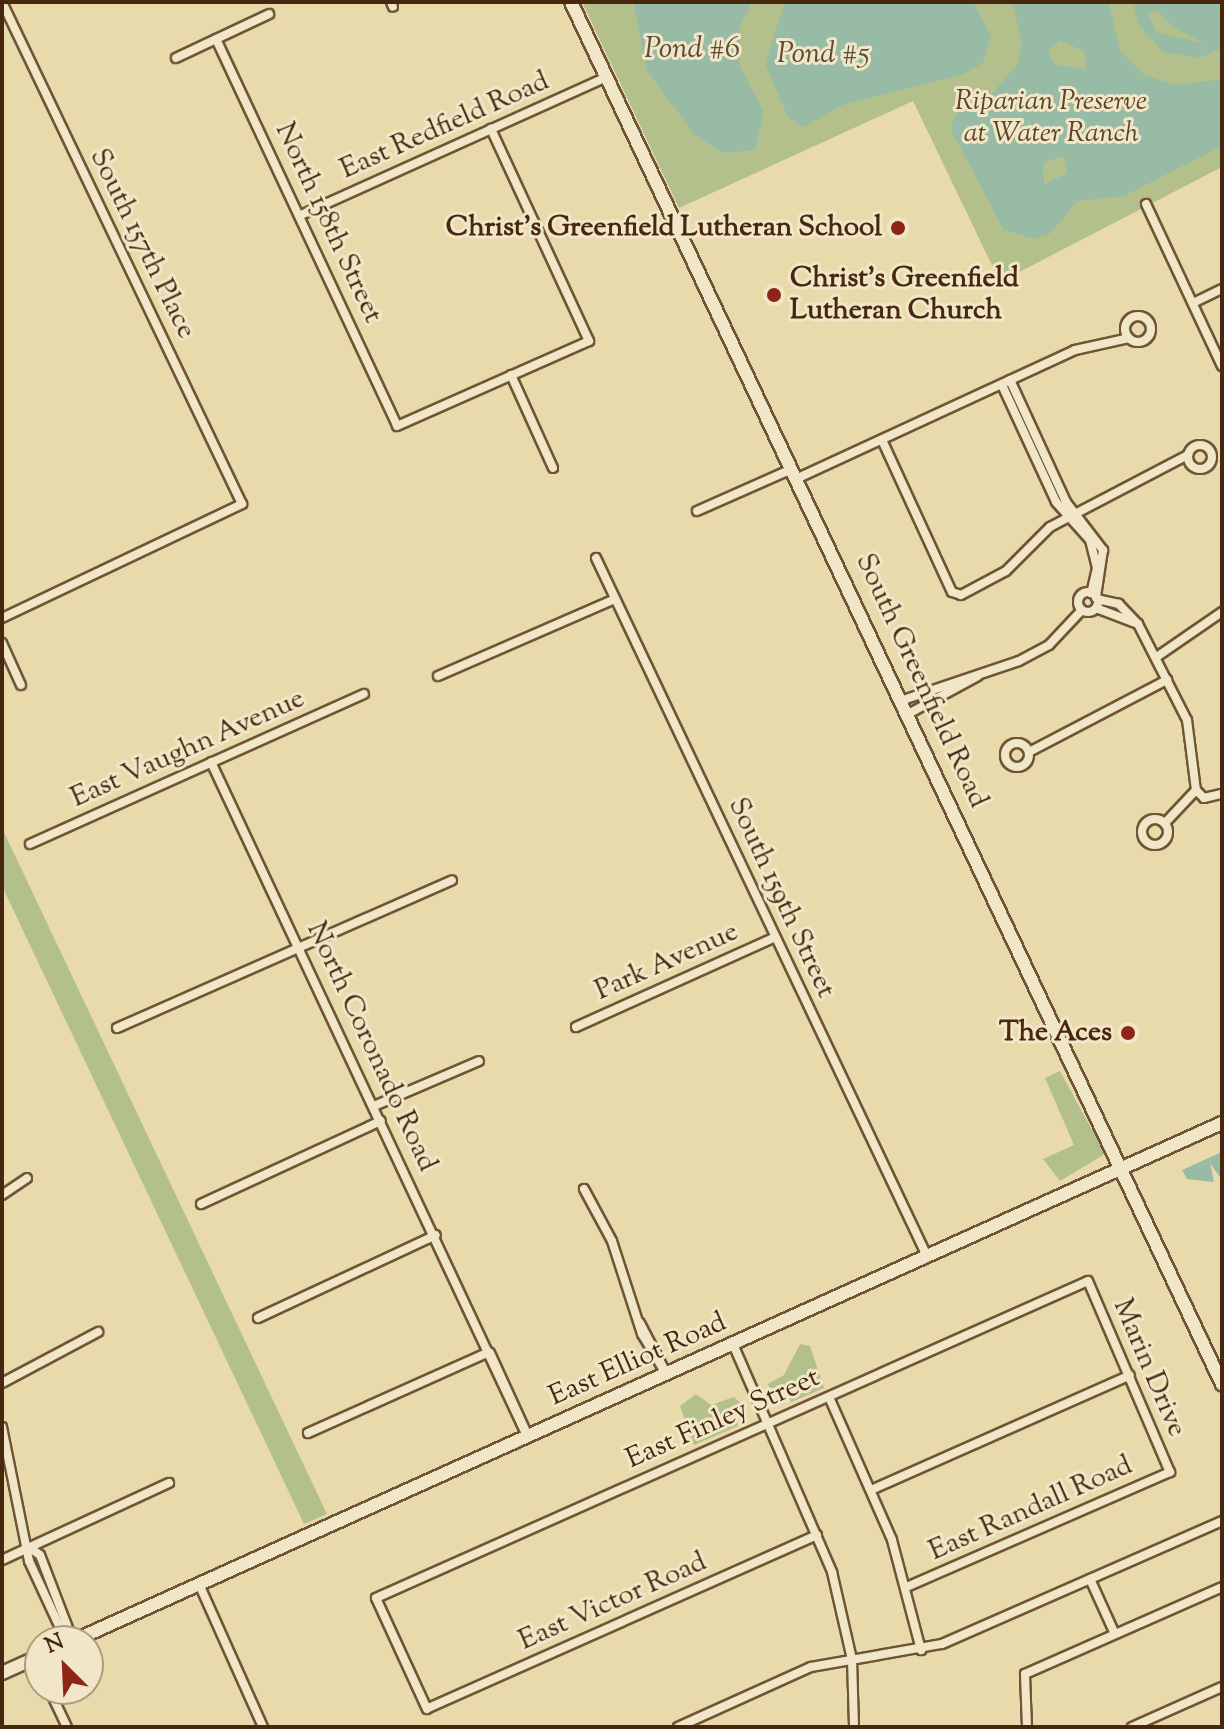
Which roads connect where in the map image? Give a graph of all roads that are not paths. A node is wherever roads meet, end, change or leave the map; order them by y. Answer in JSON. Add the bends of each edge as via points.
{"nodes":[{"id":1,"x":2,"y":2,"type":"edge"},
{"id":2,"x":571,"y":2,"type":"edge"},
{"id":3,"x":269,"y":14,"type":"dead end"},
{"id":4,"x":216,"y":39,"type":"junction"},
{"id":5,"x":176,"y":58,"type":"dead end"},
{"id":6,"x":607,"y":77,"type":"junction"},
{"id":7,"x":491,"y":129,"type":"junction"},
{"id":8,"x":1146,"y":204,"type":"dead end"},
{"id":9,"x":301,"y":215,"type":"junction"},
{"id":10,"x":1222,"y":289,"type":"edge"},
{"id":11,"x":1193,"y":303,"type":"junction"},
{"id":12,"x":1129,"y":338,"type":"dead end"},
{"id":13,"x":1222,"y":366,"type":"edge"},
{"id":14,"x":511,"y":375,"type":"junction"},
{"id":15,"x":1006,"y":382,"type":"junction"},
{"id":16,"x":882,"y":440,"type":"junction"},
{"id":17,"x":1188,"y":455,"type":"dead end"},
{"id":18,"x":553,"y":468,"type":"dead end"},
{"id":19,"x":796,"y":473,"type":"junction"},
{"id":20,"x":697,"y":511,"type":"dead end"},
{"id":21,"x":1073,"y":516,"type":"junction"},
{"id":22,"x":596,"y":558,"type":"dead end"},
{"id":23,"x":615,"y":599,"type":"junction"},
{"id":24,"x":1095,"y":599,"type":"junction"},
{"id":25,"x":1082,"y":610,"type":"junction"},
{"id":26,"x":1222,"y":612,"type":"edge"},
{"id":27,"x":2,"y":618,"type":"edge"},
{"id":28,"x":2,"y":643,"type":"edge"},
{"id":29,"x":1158,"y":656,"type":"junction"},
{"id":30,"x":438,"y":676,"type":"dead end"},
{"id":31,"x":978,"y":676,"type":"junction"},
{"id":32,"x":1167,"y":680,"type":"junction"},
{"id":33,"x":941,"y":684,"type":"junction"},
{"id":34,"x":21,"y":685,"type":"dead end"},
{"id":35,"x":364,"y":694,"type":"dead end"},
{"id":36,"x":946,"y":695,"type":"junction"},
{"id":37,"x":903,"y":700,"type":"junction"},
{"id":38,"x":910,"y":713,"type":"junction"},
{"id":39,"x":1029,"y":752,"type":"dead end"},
{"id":40,"x":211,"y":762,"type":"junction"},
{"id":41,"x":1196,"y":790,"type":"junction"},
{"id":42,"x":1222,"y":794,"type":"edge"},
{"id":43,"x":1165,"y":823,"type":"dead end"},
{"id":44,"x":30,"y":844,"type":"dead end"},
{"id":45,"x":452,"y":880,"type":"dead end"},
{"id":46,"x":775,"y":937,"type":"junction"},
{"id":47,"x":300,"y":947,"type":"junction"},
{"id":48,"x":576,"y":1027,"type":"dead end"},
{"id":49,"x":117,"y":1028,"type":"dead end"},
{"id":50,"x":479,"y":1061,"type":"dead end"},
{"id":51,"x":374,"y":1106,"type":"junction"},
{"id":52,"x":381,"y":1121,"type":"junction"},
{"id":53,"x":1222,"y":1123,"type":"edge"},
{"id":54,"x":1125,"y":1167,"type":"junction"},
{"id":55,"x":27,"y":1178,"type":"dead end"},
{"id":56,"x":584,"y":1189,"type":"dead end"},
{"id":57,"x":2,"y":1195,"type":"edge"},
{"id":58,"x":201,"y":1204,"type":"dead end"},
{"id":59,"x":436,"y":1235,"type":"junction"},
{"id":60,"x":927,"y":1256,"type":"junction"},
{"id":61,"x":1088,"y":1281,"type":"joint"},
{"id":62,"x":258,"y":1318,"type":"dead end"},
{"id":63,"x":98,"y":1332,"type":"dead end"},
{"id":64,"x":733,"y":1344,"type":"junction"},
{"id":65,"x":489,"y":1352,"type":"junction"},
{"id":66,"x":666,"y":1374,"type":"junction"},
{"id":67,"x":1130,"y":1375,"type":"junction"},
{"id":68,"x":2,"y":1383,"type":"edge"},
{"id":69,"x":1222,"y":1384,"type":"edge"},
{"id":70,"x":829,"y":1397,"type":"junction"},
{"id":71,"x":768,"y":1423,"type":"junction"},
{"id":72,"x":2,"y":1427,"type":"edge"},
{"id":73,"x":308,"y":1433,"type":"dead end"},
{"id":74,"x":527,"y":1436,"type":"junction"},
{"id":75,"x":1170,"y":1472,"type":"joint"},
{"id":76,"x":169,"y":1483,"type":"dead end"},
{"id":77,"x":871,"y":1490,"type":"junction"},
{"id":78,"x":1222,"y":1521,"type":"edge"},
{"id":79,"x":817,"y":1535,"type":"junction"},
{"id":80,"x":30,"y":1548,"type":"junction"},
{"id":81,"x":2,"y":1560,"type":"edge"},
{"id":82,"x":1090,"y":1579,"type":"junction"},
{"id":83,"x":199,"y":1584,"type":"junction"},
{"id":84,"x":909,"y":1586,"type":"junction"},
{"id":85,"x":1222,"y":1587,"type":"edge"},
{"id":86,"x":59,"y":1625,"type":"edge"},
{"id":87,"x":104,"y":1627,"type":"edge"},
{"id":88,"x":1115,"y":1634,"type":"junction"},
{"id":89,"x":921,"y":1650,"type":"junction"},
{"id":90,"x":852,"y":1659,"type":"junction"},
{"id":91,"x":24,"y":1666,"type":"edge"},
{"id":92,"x":2,"y":1673,"type":"edge"},
{"id":93,"x":1222,"y":1687,"type":"edge"},
{"id":94,"x":57,"y":1705,"type":"edge"},
{"id":95,"x":427,"y":1709,"type":"joint"},
{"id":96,"x":67,"y":1727,"type":"edge"},
{"id":97,"x":263,"y":1727,"type":"edge"},
{"id":98,"x":678,"y":1727,"type":"edge"},
{"id":99,"x":854,"y":1727,"type":"edge"},
{"id":100,"x":1027,"y":1727,"type":"edge"},
{"id":101,"x":1132,"y":1727,"type":"edge"}],
"edges":[{"from":1,"to":27,"type":"street","name":"South 157th Place","via":[[242,504]]},
{"from":2,"to":6,"type":"main road","name":"South Greenfield Road"},
{"from":3,"to":4,"type":"street"},
{"from":4,"to":5,"type":"street"},
{"from":4,"to":9,"type":"street","name":"North 158th Street"},
{"from":6,"to":7,"type":"street","name":"East Redfield Road"},
{"from":6,"to":19,"type":"main road","name":"South Greenfield Road"},
{"from":7,"to":9,"type":"street","name":"East Redfield Road"},
{"from":7,"to":14,"type":"street","via":[[589,341]]},
{"from":8,"to":11,"type":"street"},
{"from":9,"to":14,"type":"street","name":"North 158th Street","via":[[397,426]]},
{"from":10,"to":11,"type":"street"},
{"from":11,"to":13,"type":"street"},
{"from":12,"to":15,"type":"street","via":[[1075,350]]},
{"from":14,"to":18,"type":"street"},
{"from":15,"to":16,"type":"street"},
{"from":15,"to":21,"type":"street"},
{"from":16,"to":19,"type":"street"},
{"from":16,"to":21,"type":"street","via":[[952,592],[961,595],[985,586]]},
{"from":17,"to":21,"type":"street"},
{"from":19,"to":20,"type":"street"},
{"from":19,"to":37,"type":"main road","name":"South Greenfield Road"},
{"from":21,"to":24,"type":"street","via":[[1094,555]]},
{"from":22,"to":23,"type":"street","name":"South 159th Street"},
{"from":23,"to":30,"type":"street"},
{"from":23,"to":46,"type":"street","name":"South 159th Street"},
{"from":24,"to":25,"type":"street"},
{"from":24,"to":25,"type":"street","via":[[1080,598]]},
{"from":24,"to":29,"type":"street","via":[[1138,624]]},
{"from":25,"to":31,"type":"street","via":[[1049,645]]},
{"from":26,"to":29,"type":"street"},
{"from":28,"to":34,"type":"street"},
{"from":29,"to":32,"type":"street"},
{"from":31,"to":33,"type":"street"},
{"from":31,"to":36,"type":"street"},
{"from":32,"to":39,"type":"street"},
{"from":32,"to":41,"type":"street","via":[[1187,720]]},
{"from":33,"to":36,"type":"street"},
{"from":33,"to":37,"type":"street"},
{"from":35,"to":40,"type":"street","name":"East Vaughn Avenue"},
{"from":36,"to":38,"type":"street"},
{"from":37,"to":38,"type":"main road","name":"South Greenfield Road"},
{"from":38,"to":54,"type":"main road","name":"South Greenfield Road"},
{"from":40,"to":44,"type":"street","name":"East Vaughn Avenue"},
{"from":40,"to":47,"type":"street","name":"North Coronado Road"},
{"from":41,"to":42,"type":"street","via":[[1204,798]]},
{"from":41,"to":43,"type":"street"},
{"from":45,"to":47,"type":"street"},
{"from":46,"to":48,"type":"street","name":"Park Avenue"},
{"from":46,"to":60,"type":"street","name":"South 159th Street"},
{"from":47,"to":49,"type":"street"},
{"from":47,"to":51,"type":"street","name":"North Coronado Road"},
{"from":50,"to":51,"type":"street"},
{"from":51,"to":52,"type":"street","name":"North Coronado Road"},
{"from":52,"to":58,"type":"street"},
{"from":52,"to":59,"type":"street","name":"North Coronado Road"},
{"from":53,"to":54,"type":"main road","name":"East Elliot Road"},
{"from":54,"to":60,"type":"main road","name":"East Elliot Road"},
{"from":54,"to":69,"type":"main road","name":"South Greenfield Road"},
{"from":55,"to":57,"type":"street"},
{"from":56,"to":66,"type":"street","via":[[612,1241],[640,1322]]},
{"from":59,"to":62,"type":"street"},
{"from":59,"to":65,"type":"street","name":"North Coronado Road"},
{"from":60,"to":64,"type":"main road","name":"East Elliot Road"},
{"from":61,"to":67,"type":"street","name":"Marin Drive"},
{"from":61,"to":70,"type":"street","name":"East Finley Street"},
{"from":63,"to":68,"type":"street"},
{"from":64,"to":66,"type":"main road","name":"East Elliot Road"},
{"from":64,"to":71,"type":"street"},
{"from":65,"to":73,"type":"street"},
{"from":65,"to":74,"type":"street","name":"North Coronado Road"},
{"from":66,"to":74,"type":"main road","name":"East Elliot Road"},
{"from":67,"to":75,"type":"street","name":"Marin Drive"},
{"from":67,"to":77,"type":"street"},
{"from":70,"to":71,"type":"street","name":"East Finley Street"},
{"from":70,"to":77,"type":"street"},
{"from":71,"to":79,"type":"street"},
{"from":71,"to":95,"type":"street","name":"East Finley Street","via":[[376,1598]]},
{"from":72,"to":80,"type":"street","via":[[14,1505]]},
{"from":74,"to":83,"type":"main road","name":"East Elliot Road"},
{"from":75,"to":84,"type":"street","name":"East Randall Road"},
{"from":76,"to":80,"type":"street"},
{"from":77,"to":84,"type":"street"},
{"from":78,"to":82,"type":"street"},
{"from":79,"to":90,"type":"street"},
{"from":79,"to":95,"type":"street","name":"East Victor Road"},
{"from":80,"to":81,"type":"street"},
{"from":80,"to":86,"type":"street"},
{"from":82,"to":88,"type":"street"},
{"from":82,"to":89,"type":"street"},
{"from":83,"to":87,"type":"main road","name":"East Elliot Road"},
{"from":83,"to":97,"type":"street"},
{"from":84,"to":89,"type":"street"},
{"from":85,"to":88,"type":"street"},
{"from":88,"to":100,"type":"street","via":[[1025,1674]]},
{"from":89,"to":90,"type":"street"},
{"from":90,"to":98,"type":"street","via":[[811,1667]]},
{"from":90,"to":99,"type":"street"},
{"from":91,"to":92,"type":"main road"},
{"from":93,"to":101,"type":"street"},
{"from":94,"to":96,"type":"street"}]}
